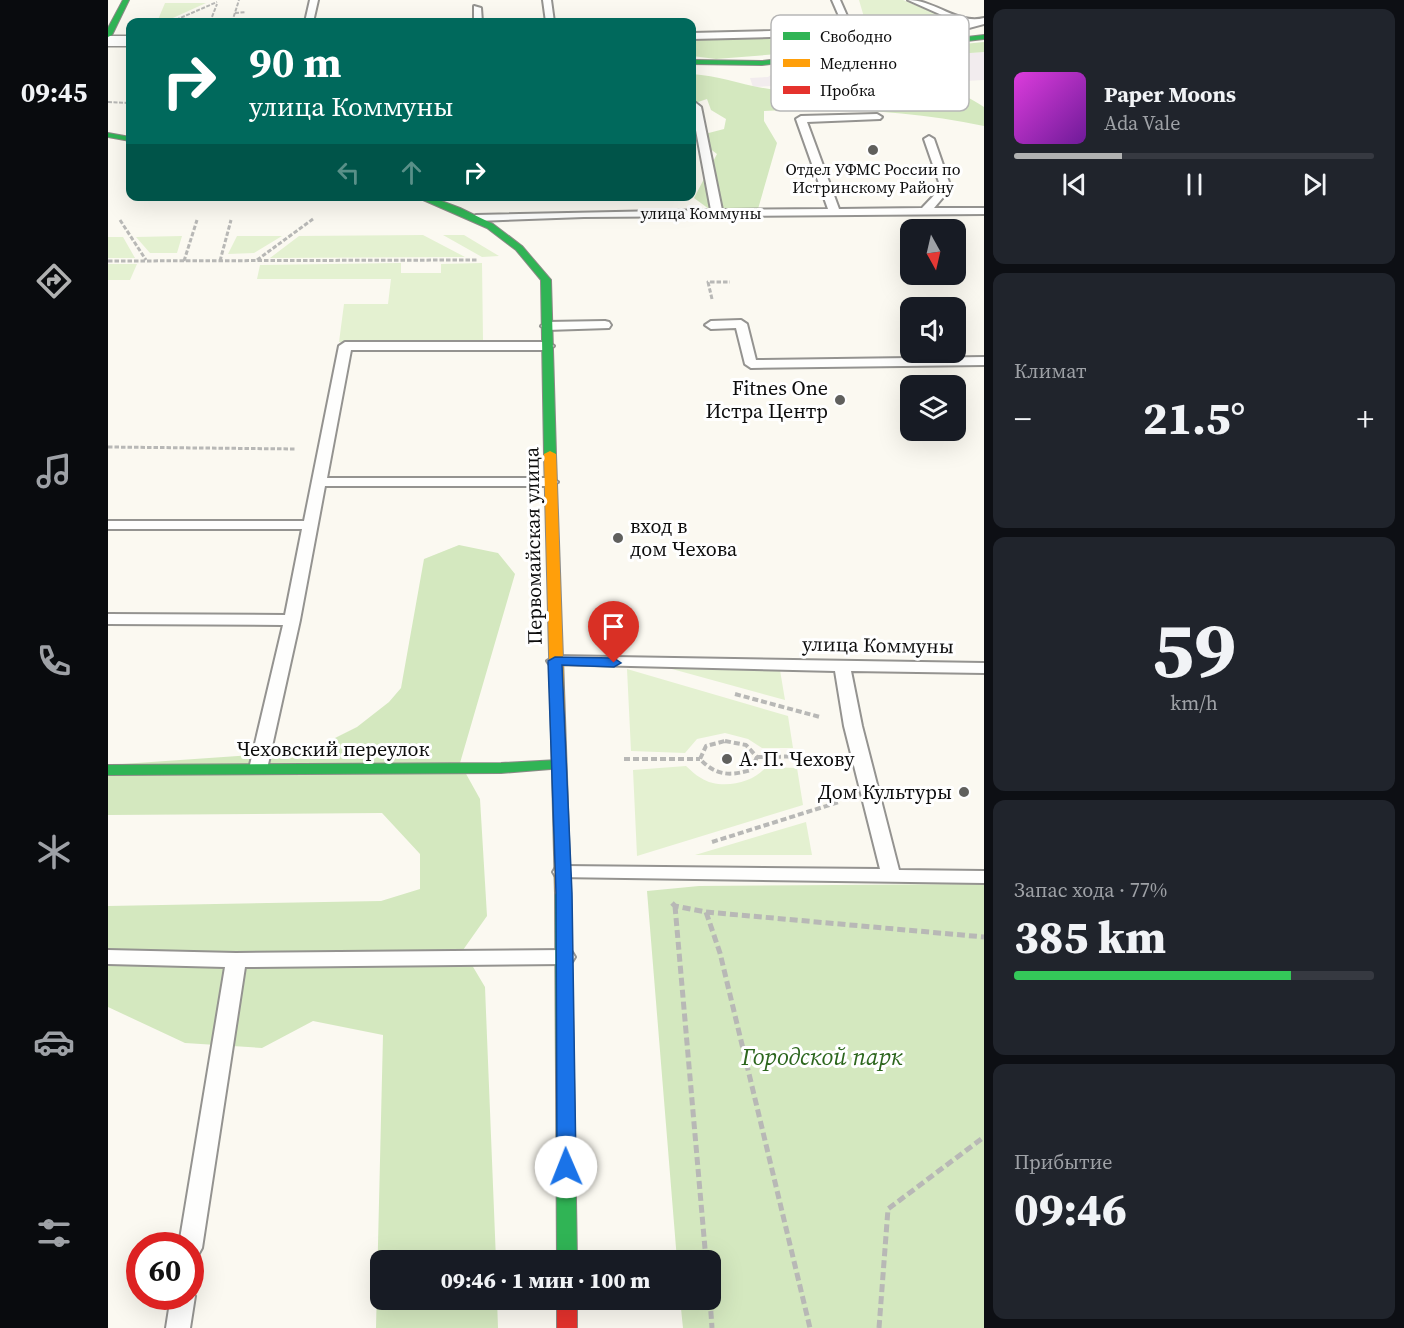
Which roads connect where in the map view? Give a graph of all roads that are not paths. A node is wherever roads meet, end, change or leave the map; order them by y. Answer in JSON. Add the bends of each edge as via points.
{"nodes":[{"id":1,"x":126,"y":0,"type":"edge"},
{"id":2,"x":314,"y":0,"type":"edge"},
{"id":3,"x":547,"y":0,"type":"edge"},
{"id":4,"x":836,"y":0,"type":"edge"},
{"id":5,"x":912,"y":0,"type":"edge"},
{"id":6,"x":477,"y":8,"type":"dead end"},
{"id":7,"x":843,"y":15,"type":"edge"},
{"id":8,"x":949,"y":15,"type":"edge"},
{"id":9,"x":310,"y":18,"type":"edge"},
{"id":10,"x":478,"y":18,"type":"edge"},
{"id":11,"x":549,"y":18,"type":"edge"},
{"id":12,"x":984,"y":21,"type":"edge"},
{"id":13,"x":971,"y":24,"type":"edge"},
{"id":14,"x":771,"y":34,"type":"edge"},
{"id":15,"x":108,"y":35,"type":"edge"},
{"id":16,"x":696,"y":36,"type":"edge"},
{"id":17,"x":984,"y":36,"type":"edge"},
{"id":18,"x":969,"y":38,"type":"edge"},
{"id":19,"x":108,"y":40,"type":"edge"},
{"id":20,"x":126,"y":41,"type":"edge"},
{"id":21,"x":696,"y":62,"type":"edge"},
{"id":22,"x":771,"y":62,"type":"edge"},
{"id":23,"x":696,"y":107,"type":"edge"},
{"id":24,"x":877,"y":117,"type":"dead end"},
{"id":25,"x":108,"y":135,"type":"edge"},
{"id":26,"x":126,"y":138,"type":"edge"},
{"id":27,"x":929,"y":139,"type":"dead end"},
{"id":28,"x":430,"y":201,"type":"edge"},
{"id":29,"x":984,"y":211,"type":"edge"},
{"id":30,"x":835,"y":212,"type":"junction"},
{"id":31,"x":925,"y":212,"type":"junction"},
{"id":32,"x":717,"y":213,"type":"junction"},
{"id":33,"x":476,"y":218,"type":"junction"},
{"id":34,"x":605,"y":325,"type":"dead end"},
{"id":35,"x":711,"y":325,"type":"dead end"},
{"id":36,"x":547,"y":326,"type":"junction"},
{"id":37,"x":548,"y":346,"type":"junction"},
{"id":38,"x":984,"y":361,"type":"edge"},
{"id":39,"x":319,"y":482,"type":"junction"},
{"id":40,"x":551,"y":482,"type":"junction"},
{"id":41,"x":108,"y":525,"type":"edge"},
{"id":42,"x":310,"y":525,"type":"junction"},
{"id":43,"x":108,"y":620,"type":"edge"},
{"id":44,"x":292,"y":620,"type":"junction"},
{"id":45,"x":555,"y":661,"type":"junction"},
{"id":46,"x":842,"y":665,"type":"junction"},
{"id":47,"x":984,"y":668,"type":"edge"},
{"id":48,"x":558,"y":765,"type":"junction"},
{"id":49,"x":258,"y":769,"type":"junction"},
{"id":50,"x":108,"y":770,"type":"edge"},
{"id":51,"x":563,"y":872,"type":"junction"},
{"id":52,"x":891,"y":877,"type":"junction"},
{"id":53,"x":984,"y":877,"type":"edge"},
{"id":54,"x":108,"y":957,"type":"edge"},
{"id":55,"x":565,"y":957,"type":"junction"},
{"id":56,"x":236,"y":960,"type":"junction"},
{"id":57,"x":193,"y":1232,"type":"edge"},
{"id":58,"x":567,"y":1250,"type":"edge"},
{"id":59,"x":181,"y":1310,"type":"edge"},
{"id":60,"x":567,"y":1310,"type":"edge"},
{"id":61,"x":178,"y":1328,"type":"edge"},
{"id":62,"x":567,"y":1328,"type":"edge"}],
"edges":[{"from":1,"to":15,"type":"main road"},
{"from":2,"to":9,"type":"lane"},
{"from":3,"to":11,"type":"lane"},
{"from":4,"to":7,"type":"lane"},
{"from":5,"to":8,"type":"lane"},
{"from":6,"to":10,"type":"lane"},
{"from":12,"to":13,"type":"lane"},
{"from":14,"to":16,"type":"lane"},
{"from":17,"to":18,"type":"main road"},
{"from":19,"to":20,"type":"street"},
{"from":21,"to":22,"type":"main road"},
{"from":23,"to":32,"type":"lane"},
{"from":24,"to":30,"type":"lane","via":[[801,119]]},
{"from":25,"to":26,"type":"main road"},
{"from":27,"to":31,"type":"lane","via":[[946,188]]},
{"from":28,"to":33,"type":"main road","name":"Первомайская улица"},
{"from":29,"to":31,"type":"lane","name":"улица Коммуны"},
{"from":30,"to":31,"type":"lane","name":"улица Коммуны"},
{"from":30,"to":32,"type":"lane","name":"улица Коммуны"},
{"from":32,"to":33,"type":"lane","name":"улица Коммуны"},
{"from":33,"to":36,"type":"main road","name":"Первомайская улица","via":[[513,240],[546,280]]},
{"from":34,"to":36,"type":"lane"},
{"from":35,"to":38,"type":"lane","via":[[741,324],[751,364]]},
{"from":36,"to":37,"type":"main road","name":"Первомайская улица"},
{"from":37,"to":39,"type":"lane","via":[[345,345]]},
{"from":37,"to":40,"type":"main road","name":"Первомайская улица"},
{"from":39,"to":40,"type":"lane"},
{"from":39,"to":42,"type":"lane"},
{"from":40,"to":45,"type":"main road","name":"Первомайская улица"},
{"from":41,"to":42,"type":"lane"},
{"from":42,"to":44,"type":"lane"},
{"from":43,"to":44,"type":"lane"},
{"from":44,"to":49,"type":"lane"},
{"from":45,"to":46,"type":"lane","name":"улица Коммуны"},
{"from":45,"to":48,"type":"main road","name":"Первомайская улица"},
{"from":46,"to":47,"type":"lane","name":"улица Коммуны"},
{"from":46,"to":52,"type":"lane","via":[[868,792]]},
{"from":48,"to":49,"type":"main road","name":"Чеховский переулок"},
{"from":48,"to":51,"type":"main road","name":"Первомайская улица"},
{"from":49,"to":50,"type":"main road","name":"Чеховский переулок"},
{"from":51,"to":52,"type":"lane","via":[[651,870]]},
{"from":51,"to":55,"type":"main road","name":"Первомайская улица"},
{"from":52,"to":53,"type":"lane"},
{"from":54,"to":56,"type":"lane"},
{"from":55,"to":56,"type":"lane"},
{"from":55,"to":58,"type":"main road","name":"Первомайская улица"},
{"from":56,"to":57,"type":"lane"},
{"from":59,"to":61,"type":"lane"},
{"from":60,"to":62,"type":"main road"}]}
